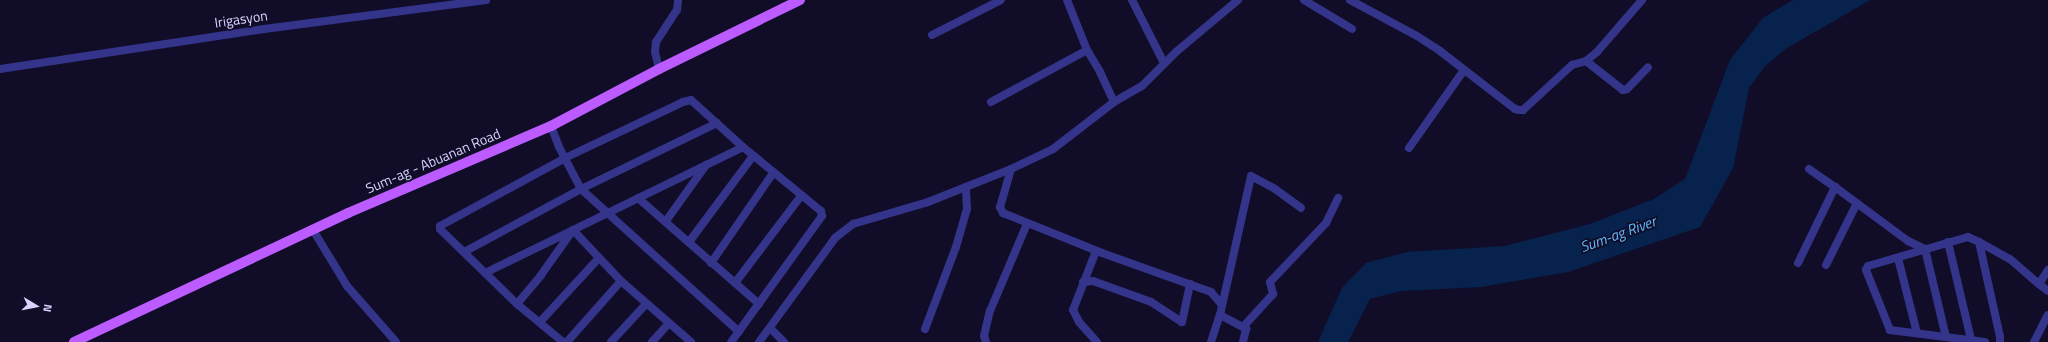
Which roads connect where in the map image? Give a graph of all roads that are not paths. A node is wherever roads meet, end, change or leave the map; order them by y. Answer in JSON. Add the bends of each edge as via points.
{"nodes":[{"id":1,"x":486,"y":0,"type":"edge"},
{"id":2,"x":678,"y":0,"type":"edge"},
{"id":3,"x":800,"y":0,"type":"edge"},
{"id":4,"x":1001,"y":0,"type":"edge"},
{"id":5,"x":1067,"y":0,"type":"edge"},
{"id":6,"x":1132,"y":0,"type":"edge"},
{"id":7,"x":1238,"y":0,"type":"edge"},
{"id":8,"x":1304,"y":0,"type":"edge"},
{"id":9,"x":1350,"y":0,"type":"edge"},
{"id":10,"x":1642,"y":0,"type":"edge"},
{"id":11,"x":1352,"y":29,"type":"dead end"},
{"id":12,"x":932,"y":34,"type":"dead end"},
{"id":13,"x":1087,"y":50,"type":"junction"},
{"id":14,"x":1586,"y":61,"type":"junction"},
{"id":15,"x":1164,"y":63,"type":"junction"},
{"id":16,"x":1648,"y":67,"type":"dead end"},
{"id":17,"x":0,"y":69,"type":"edge"},
{"id":18,"x":659,"y":69,"type":"junction"},
{"id":19,"x":1464,"y":70,"type":"junction"},
{"id":20,"x":991,"y":102,"type":"dead end"},
{"id":21,"x":1114,"y":102,"type":"junction"},
{"id":22,"x":717,"y":123,"type":"junction"},
{"id":23,"x":551,"y":126,"type":"junction"},
{"id":24,"x":743,"y":147,"type":"junction"},
{"id":25,"x":1409,"y":148,"type":"dead end"},
{"id":26,"x":754,"y":156,"type":"junction"},
{"id":27,"x":565,"y":158,"type":"junction"},
{"id":28,"x":707,"y":164,"type":"junction"},
{"id":29,"x":1011,"y":169,"type":"junction"},
{"id":30,"x":1809,"y":169,"type":"dead end"},
{"id":31,"x":774,"y":173,"type":"junction"},
{"id":32,"x":1835,"y":187,"type":"junction"},
{"id":33,"x":966,"y":188,"type":"junction"},
{"id":34,"x":581,"y":189,"type":"junction"},
{"id":35,"x":801,"y":196,"type":"junction"},
{"id":36,"x":638,"y":198,"type":"junction"},
{"id":37,"x":1338,"y":198,"type":"dead end"},
{"id":38,"x":1857,"y":203,"type":"junction"},
{"id":39,"x":1301,"y":208,"type":"dead end"},
{"id":40,"x":605,"y":213,"type":"junction"},
{"id":41,"x":666,"y":221,"type":"junction"},
{"id":42,"x":1027,"y":224,"type":"junction"},
{"id":43,"x":313,"y":230,"type":"junction"},
{"id":44,"x":573,"y":230,"type":"junction"},
{"id":45,"x":689,"y":242,"type":"junction"},
{"id":46,"x":1948,"y":242,"type":"junction"},
{"id":47,"x":1979,"y":242,"type":"junction"},
{"id":48,"x":1925,"y":250,"type":"junction"},
{"id":49,"x":1096,"y":251,"type":"junction"},
{"id":50,"x":464,"y":252,"type":"junction"},
{"id":51,"x":1898,"y":258,"type":"junction"},
{"id":52,"x":598,"y":259,"type":"junction"},
{"id":53,"x":711,"y":263,"type":"junction"},
{"id":54,"x":1798,"y":263,"type":"dead end"},
{"id":55,"x":1826,"y":266,"type":"dead end"},
{"id":56,"x":2048,"y":270,"type":"edge"},
{"id":57,"x":485,"y":272,"type":"junction"},
{"id":58,"x":621,"y":281,"type":"junction"},
{"id":59,"x":1083,"y":282,"type":"junction"},
{"id":60,"x":735,"y":283,"type":"junction"},
{"id":61,"x":1190,"y":284,"type":"junction"},
{"id":62,"x":2039,"y":284,"type":"junction"},
{"id":63,"x":2048,"y":291,"type":"edge"},
{"id":64,"x":518,"y":304,"type":"junction"},
{"id":65,"x":646,"y":304,"type":"junction"},
{"id":66,"x":759,"y":304,"type":"junction"},
{"id":67,"x":1221,"y":304,"type":"junction"},
{"id":68,"x":2048,"y":314,"type":"edge"},
{"id":69,"x":1220,"y":315,"type":"junction"},
{"id":70,"x":540,"y":322,"type":"junction"},
{"id":71,"x":668,"y":324,"type":"junction"},
{"id":72,"x":1243,"y":326,"type":"junction"},
{"id":73,"x":770,"y":328,"type":"junction"},
{"id":74,"x":925,"y":328,"type":"dead end"},
{"id":75,"x":739,"y":332,"type":"junction"},
{"id":76,"x":1917,"y":333,"type":"junction"},
{"id":77,"x":1946,"y":337,"type":"junction"},
{"id":78,"x":1971,"y":339,"type":"junction"},
{"id":79,"x":74,"y":342,"type":"edge"},
{"id":80,"x":396,"y":342,"type":"edge"},
{"id":81,"x":563,"y":342,"type":"edge"},
{"id":82,"x":567,"y":342,"type":"edge"},
{"id":83,"x":611,"y":342,"type":"edge"},
{"id":84,"x":652,"y":342,"type":"edge"},
{"id":85,"x":691,"y":342,"type":"edge"},
{"id":86,"x":731,"y":342,"type":"edge"},
{"id":87,"x":759,"y":342,"type":"edge"},
{"id":88,"x":784,"y":342,"type":"edge"},
{"id":89,"x":986,"y":342,"type":"edge"},
{"id":90,"x":1097,"y":342,"type":"edge"},
{"id":91,"x":1211,"y":342,"type":"edge"},
{"id":92,"x":1243,"y":342,"type":"edge"},
{"id":93,"x":1985,"y":342,"type":"edge"},
{"id":94,"x":2000,"y":342,"type":"edge"},
{"id":95,"x":2034,"y":342,"type":"edge"}],
"edges":[{"from":1,"to":17,"type":"street","name":"Irigasyon","via":[[257,30]]},
{"from":2,"to":18,"type":"street","via":[[677,10],[656,42],[655,52]]},
{"from":3,"to":18,"type":"main road","name":"Sum-ag - Abuanan Road"},
{"from":4,"to":12,"type":"street"},
{"from":5,"to":13,"type":"street"},
{"from":6,"to":15,"type":"street"},
{"from":7,"to":15,"type":"street"},
{"from":8,"to":11,"type":"street"},
{"from":9,"to":19,"type":"street","via":[[1417,36]]},
{"from":10,"to":14,"type":"street","via":[[1597,52]]},
{"from":13,"to":20,"type":"street"},
{"from":13,"to":21,"type":"street"},
{"from":14,"to":16,"type":"street","via":[[1623,90]]},
{"from":14,"to":19,"type":"street","via":[[1572,64],[1523,110],[1515,109]]},
{"from":15,"to":21,"type":"street","via":[[1142,86]]},
{"from":18,"to":23,"type":"main road","name":"Sum-ag - Abuanan Road"},
{"from":19,"to":25,"type":"street"},
{"from":21,"to":29,"type":"street","via":[[1053,149]]},
{"from":22,"to":24,"type":"street"},
{"from":22,"to":27,"type":"street","via":[[691,100]]},
{"from":22,"to":34,"type":"street"},
{"from":23,"to":27,"type":"street"},
{"from":23,"to":43,"type":"main road","name":"Sum-ag - Abuanan Road","via":[[348,212]]},
{"from":24,"to":26,"type":"street"},
{"from":24,"to":28,"type":"street"},
{"from":26,"to":31,"type":"street"},
{"from":26,"to":45,"type":"street"},
{"from":27,"to":34,"type":"street"},
{"from":27,"to":50,"type":"street","via":[[440,226],[440,229]]},
{"from":28,"to":36,"type":"street"},
{"from":28,"to":41,"type":"street"},
{"from":29,"to":33,"type":"street"},
{"from":29,"to":42,"type":"street","via":[[1000,210]]},
{"from":30,"to":32,"type":"street"},
{"from":31,"to":35,"type":"street"},
{"from":31,"to":53,"type":"street"},
{"from":32,"to":38,"type":"street"},
{"from":32,"to":54,"type":"street"},
{"from":33,"to":73,"type":"street","via":[[853,224],[835,238]]},
{"from":33,"to":74,"type":"street","via":[[967,209],[956,247]]},
{"from":34,"to":40,"type":"street"},
{"from":34,"to":50,"type":"street"},
{"from":35,"to":60,"type":"street"},
{"from":35,"to":66,"type":"street","via":[[821,211],[822,216]]},
{"from":36,"to":40,"type":"street"},
{"from":36,"to":41,"type":"street"},
{"from":37,"to":72,"type":"street","via":[[1326,223],[1270,282],[1273,294]]},
{"from":38,"to":48,"type":"street","via":[[1908,241]]},
{"from":38,"to":55,"type":"street"},
{"from":39,"to":67,"type":"street","via":[[1251,176]]},
{"from":40,"to":44,"type":"street"},
{"from":40,"to":75,"type":"street"},
{"from":41,"to":45,"type":"street"},
{"from":42,"to":49,"type":"street"},
{"from":42,"to":89,"type":"street","via":[[990,311],[984,336]]},
{"from":43,"to":79,"type":"main road","name":"Sum-ag - Abuanan Road"},
{"from":43,"to":80,"type":"street","via":[[346,286]]},
{"from":44,"to":52,"type":"street"},
{"from":44,"to":57,"type":"street"},
{"from":44,"to":64,"type":"street"},
{"from":45,"to":53,"type":"street"},
{"from":46,"to":47,"type":"street","via":[[1968,237]]},
{"from":46,"to":48,"type":"street"},
{"from":46,"to":78,"type":"street"},
{"from":47,"to":62,"type":"street","via":[[2010,259]]},
{"from":47,"to":94,"type":"street"},
{"from":48,"to":51,"type":"street"},
{"from":48,"to":77,"type":"street"},
{"from":49,"to":59,"type":"street"},
{"from":49,"to":61,"type":"street"},
{"from":50,"to":57,"type":"street"},
{"from":51,"to":76,"type":"street"},
{"from":51,"to":76,"type":"street","via":[[1868,266],[1866,270],[1888,328]]},
{"from":52,"to":58,"type":"street"},
{"from":52,"to":70,"type":"street"},
{"from":53,"to":60,"type":"street"},
{"from":56,"to":62,"type":"street"},
{"from":57,"to":64,"type":"street"},
{"from":58,"to":65,"type":"street"},
{"from":58,"to":82,"type":"street"},
{"from":59,"to":61,"type":"street","via":[[1093,281],[1151,302],[1182,322]]},
{"from":59,"to":90,"type":"street","via":[[1074,302],[1073,313]]},
{"from":60,"to":66,"type":"street"},
{"from":61,"to":67,"type":"street","via":[[1211,292]]},
{"from":62,"to":63,"type":"street"},
{"from":64,"to":70,"type":"street"},
{"from":65,"to":71,"type":"street"},
{"from":65,"to":83,"type":"street"},
{"from":66,"to":75,"type":"street"},
{"from":67,"to":69,"type":"street"},
{"from":68,"to":95,"type":"street"},
{"from":69,"to":72,"type":"street"},
{"from":69,"to":91,"type":"street"},
{"from":70,"to":81,"type":"street"},
{"from":71,"to":84,"type":"street"},
{"from":71,"to":85,"type":"street"},
{"from":72,"to":92,"type":"street","via":[[1246,330]]},
{"from":73,"to":87,"type":"street"},
{"from":73,"to":88,"type":"street"},
{"from":75,"to":86,"type":"street"},
{"from":76,"to":77,"type":"street"},
{"from":77,"to":78,"type":"street"},
{"from":78,"to":93,"type":"street"}]}
